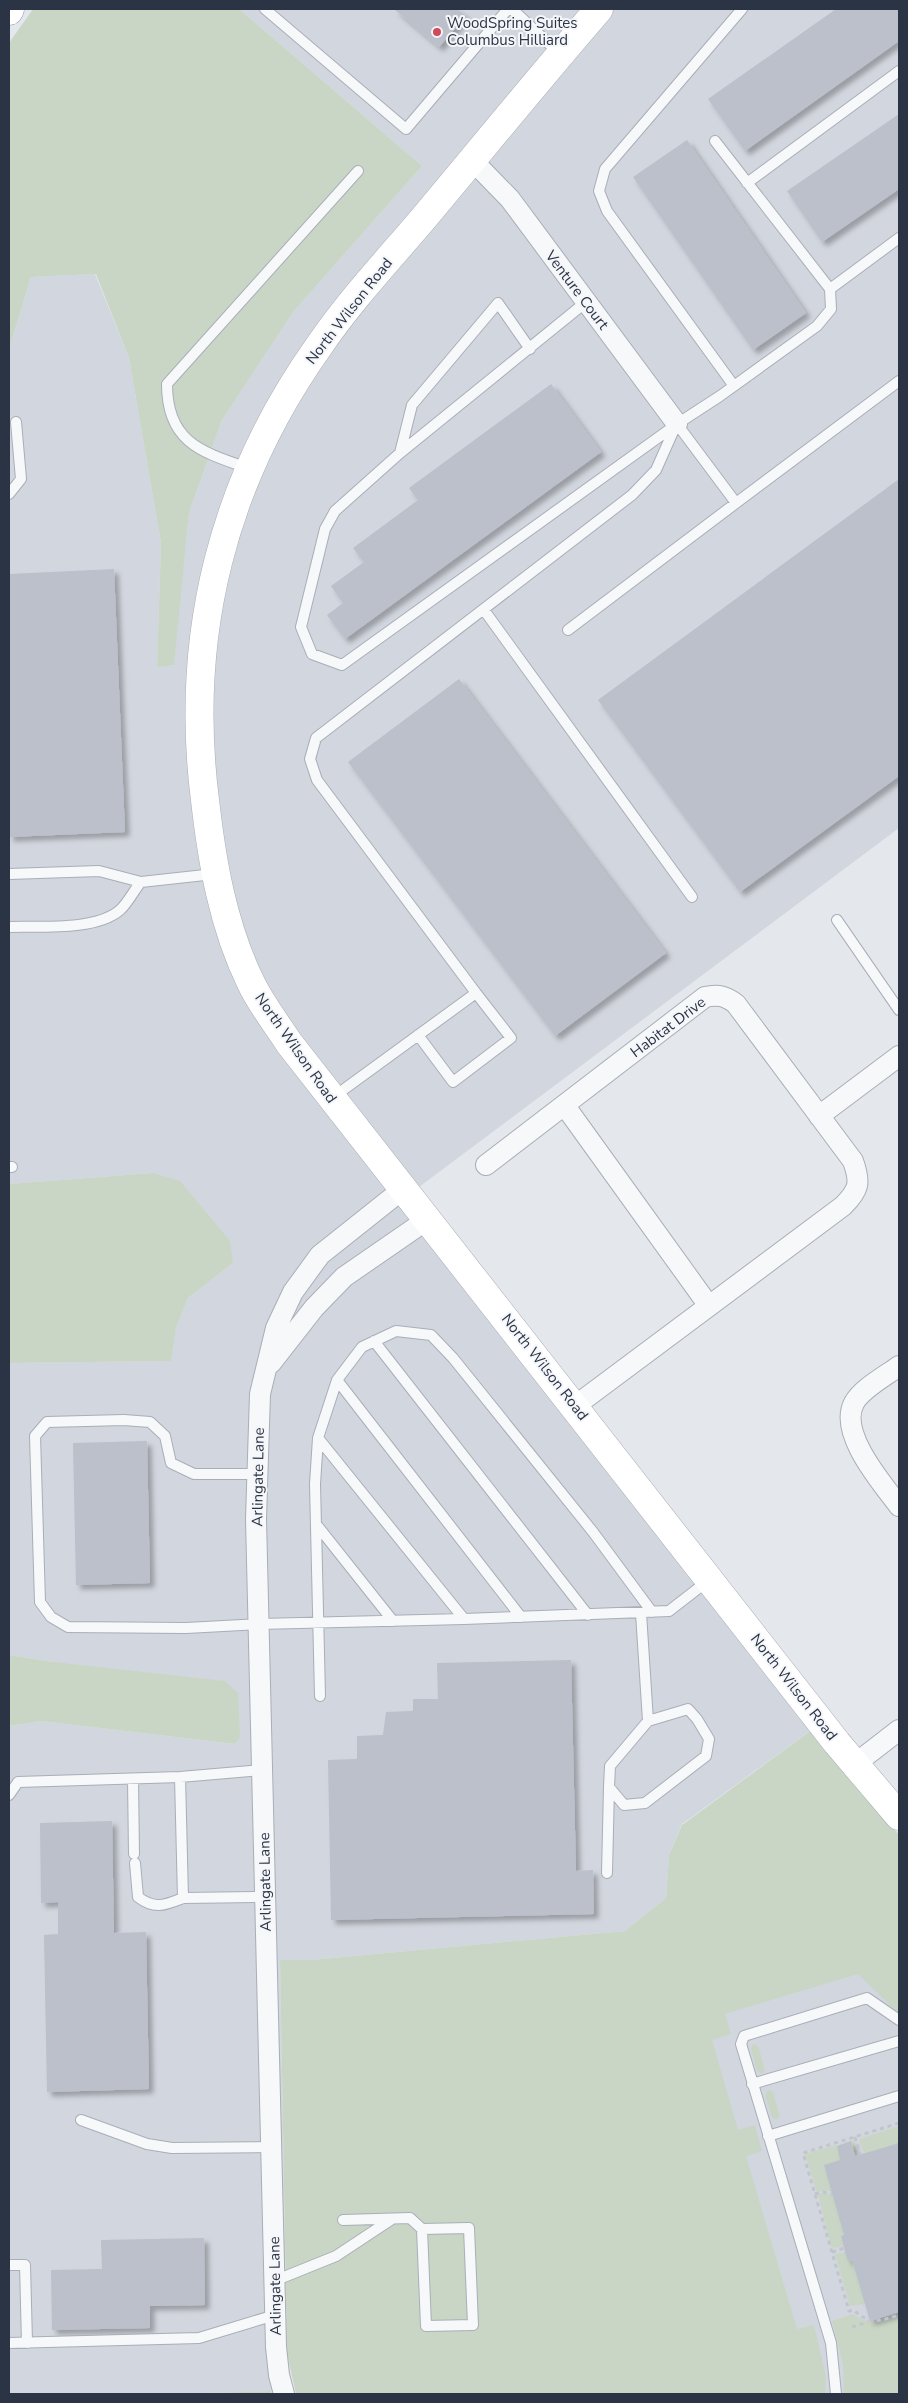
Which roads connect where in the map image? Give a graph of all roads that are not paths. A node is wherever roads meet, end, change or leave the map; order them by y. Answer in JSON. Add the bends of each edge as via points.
{"nodes":[{"id":1,"x":265,"y":9,"type":"edge"},
{"id":2,"x":508,"y":9,"type":"edge"},
{"id":3,"x":512,"y":9,"type":"edge"},
{"id":4,"x":598,"y":9,"type":"edge"},
{"id":5,"x":742,"y":9,"type":"edge"},
{"id":6,"x":560,"y":54,"type":"junction"},
{"id":7,"x":899,"y":71,"type":"edge"},
{"id":8,"x":715,"y":141,"type":"dead end"},
{"id":9,"x":472,"y":160,"type":"junction"},
{"id":10,"x":358,"y":170,"type":"dead end"},
{"id":11,"x":747,"y":183,"type":"junction"},
{"id":12,"x":899,"y":238,"type":"edge"},
{"id":13,"x":830,"y":289,"type":"junction"},
{"id":14,"x":586,"y":302,"type":"junction"},
{"id":15,"x":530,"y":349,"type":"junction"},
{"id":16,"x":899,"y":381,"type":"edge"},
{"id":17,"x":734,"y":386,"type":"junction"},
{"id":18,"x":16,"y":422,"type":"dead end"},
{"id":19,"x":677,"y":424,"type":"junction"},
{"id":20,"x":400,"y":453,"type":"junction"},
{"id":21,"x":248,"y":468,"type":"junction"},
{"id":22,"x":9,"y":494,"type":"edge"},
{"id":23,"x":736,"y":503,"type":"junction"},
{"id":24,"x":484,"y":610,"type":"junction"},
{"id":25,"x":568,"y":630,"type":"dead end"},
{"id":26,"x":9,"y":874,"type":"edge"},
{"id":27,"x":216,"y":874,"type":"junction"},
{"id":28,"x":141,"y":882,"type":"junction"},
{"id":29,"x":692,"y":898,"type":"dead end"},
{"id":30,"x":837,"y":920,"type":"dead end"},
{"id":31,"x":9,"y":927,"type":"edge"},
{"id":32,"x":476,"y":993,"type":"junction"},
{"id":33,"x":899,"y":1010,"type":"edge"},
{"id":34,"x":418,"y":1035,"type":"junction"},
{"id":35,"x":899,"y":1056,"type":"edge"},
{"id":36,"x":331,"y":1098,"type":"junction"},
{"id":37,"x":565,"y":1106,"type":"junction"},
{"id":38,"x":819,"y":1116,"type":"junction"},
{"id":39,"x":486,"y":1166,"type":"dead end"},
{"id":40,"x":403,"y":1189,"type":"junction"},
{"id":41,"x":428,"y":1219,"type":"junction"},
{"id":42,"x":708,"y":1306,"type":"junction"},
{"id":43,"x":374,"y":1341,"type":"junction"},
{"id":44,"x":899,"y":1366,"type":"edge"},
{"id":45,"x":266,"y":1369,"type":"junction"},
{"id":46,"x":337,"y":1380,"type":"junction"},
{"id":47,"x":575,"y":1406,"type":"junction"},
{"id":48,"x":318,"y":1438,"type":"junction"},
{"id":49,"x":257,"y":1474,"type":"junction"},
{"id":50,"x":899,"y":1506,"type":"edge"},
{"id":51,"x":316,"y":1524,"type":"junction"},
{"id":52,"x":710,"y":1580,"type":"junction"},
{"id":53,"x":646,"y":1613,"type":"junction"},
{"id":54,"x":588,"y":1615,"type":"junction"},
{"id":55,"x":521,"y":1617,"type":"junction"},
{"id":56,"x":464,"y":1619,"type":"junction"},
{"id":57,"x":394,"y":1621,"type":"junction"},
{"id":58,"x":318,"y":1623,"type":"junction"},
{"id":59,"x":259,"y":1624,"type":"junction"},
{"id":60,"x":320,"y":1696,"type":"dead end"},
{"id":61,"x":648,"y":1721,"type":"junction"},
{"id":62,"x":899,"y":1730,"type":"edge"},
{"id":63,"x":855,"y":1764,"type":"junction"},
{"id":64,"x":262,"y":1770,"type":"junction"},
{"id":65,"x":180,"y":1777,"type":"junction"},
{"id":66,"x":133,"y":1779,"type":"junction"},
{"id":67,"x":610,"y":1787,"type":"junction"},
{"id":68,"x":9,"y":1795,"type":"edge"},
{"id":69,"x":899,"y":1816,"type":"edge"},
{"id":70,"x":607,"y":1873,"type":"dead end"},
{"id":71,"x":265,"y":1897,"type":"junction"},
{"id":72,"x":183,"y":1898,"type":"junction"},
{"id":73,"x":899,"y":2020,"type":"edge"},
{"id":74,"x":899,"y":2041,"type":"edge"},
{"id":75,"x":752,"y":2084,"type":"junction"},
{"id":76,"x":899,"y":2096,"type":"edge"},
{"id":77,"x":81,"y":2120,"type":"dead end"},
{"id":78,"x":768,"y":2136,"type":"junction"},
{"id":79,"x":271,"y":2147,"type":"junction"},
{"id":80,"x":393,"y":2219,"type":"junction"},
{"id":81,"x":343,"y":2220,"type":"dead end"},
{"id":82,"x":422,"y":2229,"type":"junction"},
{"id":83,"x":9,"y":2265,"type":"edge"},
{"id":84,"x":274,"y":2281,"type":"junction"},
{"id":85,"x":275,"y":2315,"type":"junction"},
{"id":86,"x":9,"y":2343,"type":"edge"},
{"id":87,"x":27,"y":2343,"type":"junction"},
{"id":88,"x":284,"y":2394,"type":"edge"},
{"id":89,"x":836,"y":2394,"type":"edge"}],
"edges":[{"from":1,"to":2,"type":"lane","via":[[406,129]]},
{"from":3,"to":6,"type":"lane"},
{"from":4,"to":6,"type":"main road","name":"North Wilson Road"},
{"from":5,"to":17,"type":"lane","via":[[604,169],[599,191],[608,212]]},
{"from":6,"to":9,"type":"main road","name":"North Wilson Road"},
{"from":7,"to":11,"type":"lane"},
{"from":8,"to":11,"type":"lane"},
{"from":9,"to":14,"type":"street","name":"Venture Court","via":[[510,199]]},
{"from":9,"to":21,"type":"main road","name":"North Wilson Road","via":[[320,344],[279,406]]},
{"from":10,"to":21,"type":"lane","via":[[167,384],[167,405],[190,444]]},
{"from":11,"to":13,"type":"lane"},
{"from":12,"to":13,"type":"lane"},
{"from":13,"to":17,"type":"lane","via":[[831,309],[817,326]]},
{"from":14,"to":15,"type":"lane"},
{"from":14,"to":19,"type":"street","name":"Venture Court"},
{"from":15,"to":20,"type":"lane"},
{"from":15,"to":20,"type":"lane","via":[[498,303],[412,405]]},
{"from":16,"to":23,"type":"lane"},
{"from":17,"to":19,"type":"lane"},
{"from":18,"to":22,"type":"lane","via":[[21,479]]},
{"from":19,"to":20,"type":"lane","via":[[342,665],[312,654],[301,627],[325,529],[335,511]]},
{"from":19,"to":23,"type":"lane"},
{"from":19,"to":24,"type":"lane","via":[[656,470],[632,495]]},
{"from":21,"to":27,"type":"main road","name":"North Wilson Road","via":[[224,535],[212,583],[200,671],[201,772]]},
{"from":23,"to":25,"type":"lane"},
{"from":24,"to":29,"type":"lane"},
{"from":24,"to":32,"type":"lane","via":[[316,738],[310,759],[317,780]]},
{"from":26,"to":28,"type":"lane","via":[[99,872]]},
{"from":27,"to":28,"type":"lane"},
{"from":27,"to":36,"type":"main road","name":"North Wilson Road","via":[[235,943],[251,983]]},
{"from":28,"to":31,"type":"lane","via":[[120,910],[105,919],[78,925]]},
{"from":30,"to":33,"type":"lane"},
{"from":32,"to":34,"type":"lane"},
{"from":32,"to":34,"type":"lane","via":[[512,1038],[453,1082]]},
{"from":34,"to":36,"type":"lane"},
{"from":35,"to":38,"type":"street"},
{"from":36,"to":40,"type":"main road","name":"North Wilson Road"},
{"from":37,"to":38,"type":"street","name":"Habitat Drive","via":[[705,996],[716,995],[736,1004]]},
{"from":37,"to":39,"type":"street","name":"Habitat Drive"},
{"from":37,"to":42,"type":"street"},
{"from":38,"to":42,"type":"street","name":"Habitat Drive","via":[[853,1161],[859,1177],[855,1194]]},
{"from":40,"to":41,"type":"main road","name":"North Wilson Road"},
{"from":40,"to":45,"type":"street","name":"Arlingate Lane","via":[[320,1255],[292,1292],[276,1328]]},
{"from":41,"to":45,"type":"street","name":"Arlingate Lane","via":[[344,1277],[314,1308]]},
{"from":41,"to":47,"type":"main road","name":"North Wilson Road"},
{"from":42,"to":47,"type":"street","name":"Habitat Drive"},
{"from":43,"to":46,"type":"lane","via":[[362,1347]]},
{"from":43,"to":53,"type":"lane","via":[[396,1331],[431,1335],[454,1358],[593,1532]]},
{"from":43,"to":54,"type":"lane"},
{"from":44,"to":50,"type":"street","via":[[869,1387],[854,1403],[852,1424],[859,1451]]},
{"from":45,"to":49,"type":"street","name":"Arlingate Lane","via":[[260,1394]]},
{"from":46,"to":48,"type":"lane"},
{"from":46,"to":55,"type":"lane"},
{"from":47,"to":52,"type":"main road","name":"North Wilson Road"},
{"from":48,"to":51,"type":"lane"},
{"from":48,"to":56,"type":"lane"},
{"from":49,"to":59,"type":"street","name":"Arlingate Lane"},
{"from":49,"to":59,"type":"lane","via":[[194,1474],[171,1463],[165,1436],[150,1422],[47,1422],[34,1436],[40,1602],[51,1617],[68,1627],[186,1628]]},
{"from":51,"to":57,"type":"lane"},
{"from":51,"to":58,"type":"lane"},
{"from":52,"to":53,"type":"lane","via":[[669,1611]]},
{"from":52,"to":63,"type":"main road","name":"North Wilson Road"},
{"from":53,"to":54,"type":"lane"},
{"from":53,"to":61,"type":"lane"},
{"from":54,"to":55,"type":"lane"},
{"from":55,"to":56,"type":"lane"},
{"from":56,"to":57,"type":"lane"},
{"from":57,"to":58,"type":"lane"},
{"from":58,"to":59,"type":"lane"},
{"from":58,"to":60,"type":"lane"},
{"from":59,"to":64,"type":"street","name":"Arlingate Lane"},
{"from":61,"to":67,"type":"lane","via":[[610,1766]]},
{"from":61,"to":67,"type":"lane","via":[[688,1709],[709,1738],[706,1756],[645,1803],[624,1805]]},
{"from":62,"to":63,"type":"street"},
{"from":63,"to":69,"type":"main road","name":"North Wilson Road"},
{"from":64,"to":65,"type":"lane"},
{"from":64,"to":71,"type":"street","name":"Arlingate Lane"},
{"from":65,"to":66,"type":"lane"},
{"from":65,"to":72,"type":"lane"},
{"from":66,"to":68,"type":"lane","via":[[18,1782]]},
{"from":66,"to":72,"type":"lane","via":[[138,1897],[148,1905],[165,1905]]},
{"from":67,"to":70,"type":"lane"},
{"from":71,"to":72,"type":"lane"},
{"from":71,"to":79,"type":"street","name":"Arlingate Lane"},
{"from":73,"to":75,"type":"lane","via":[[867,1998],[744,2036],[741,2044]]},
{"from":74,"to":75,"type":"lane"},
{"from":75,"to":78,"type":"lane"},
{"from":76,"to":78,"type":"lane"},
{"from":77,"to":79,"type":"lane","via":[[147,2144],[172,2148]]},
{"from":78,"to":89,"type":"lane","via":[[831,2343]]},
{"from":79,"to":84,"type":"street","name":"Arlingate Lane"},
{"from":80,"to":81,"type":"lane"},
{"from":80,"to":82,"type":"lane","via":[[410,2218]]},
{"from":80,"to":84,"type":"lane","via":[[336,2256]]},
{"from":82,"to":82,"type":"lane","via":[[469,2228],[473,2325],[426,2326]]},
{"from":83,"to":87,"type":"lane","via":[[25,2265]]},
{"from":84,"to":85,"type":"street","name":"Arlingate Lane"},
{"from":85,"to":87,"type":"lane","via":[[199,2338]]},
{"from":85,"to":88,"type":"street","name":"Arlingate Lane","via":[[279,2375]]},
{"from":86,"to":87,"type":"lane"}]}
